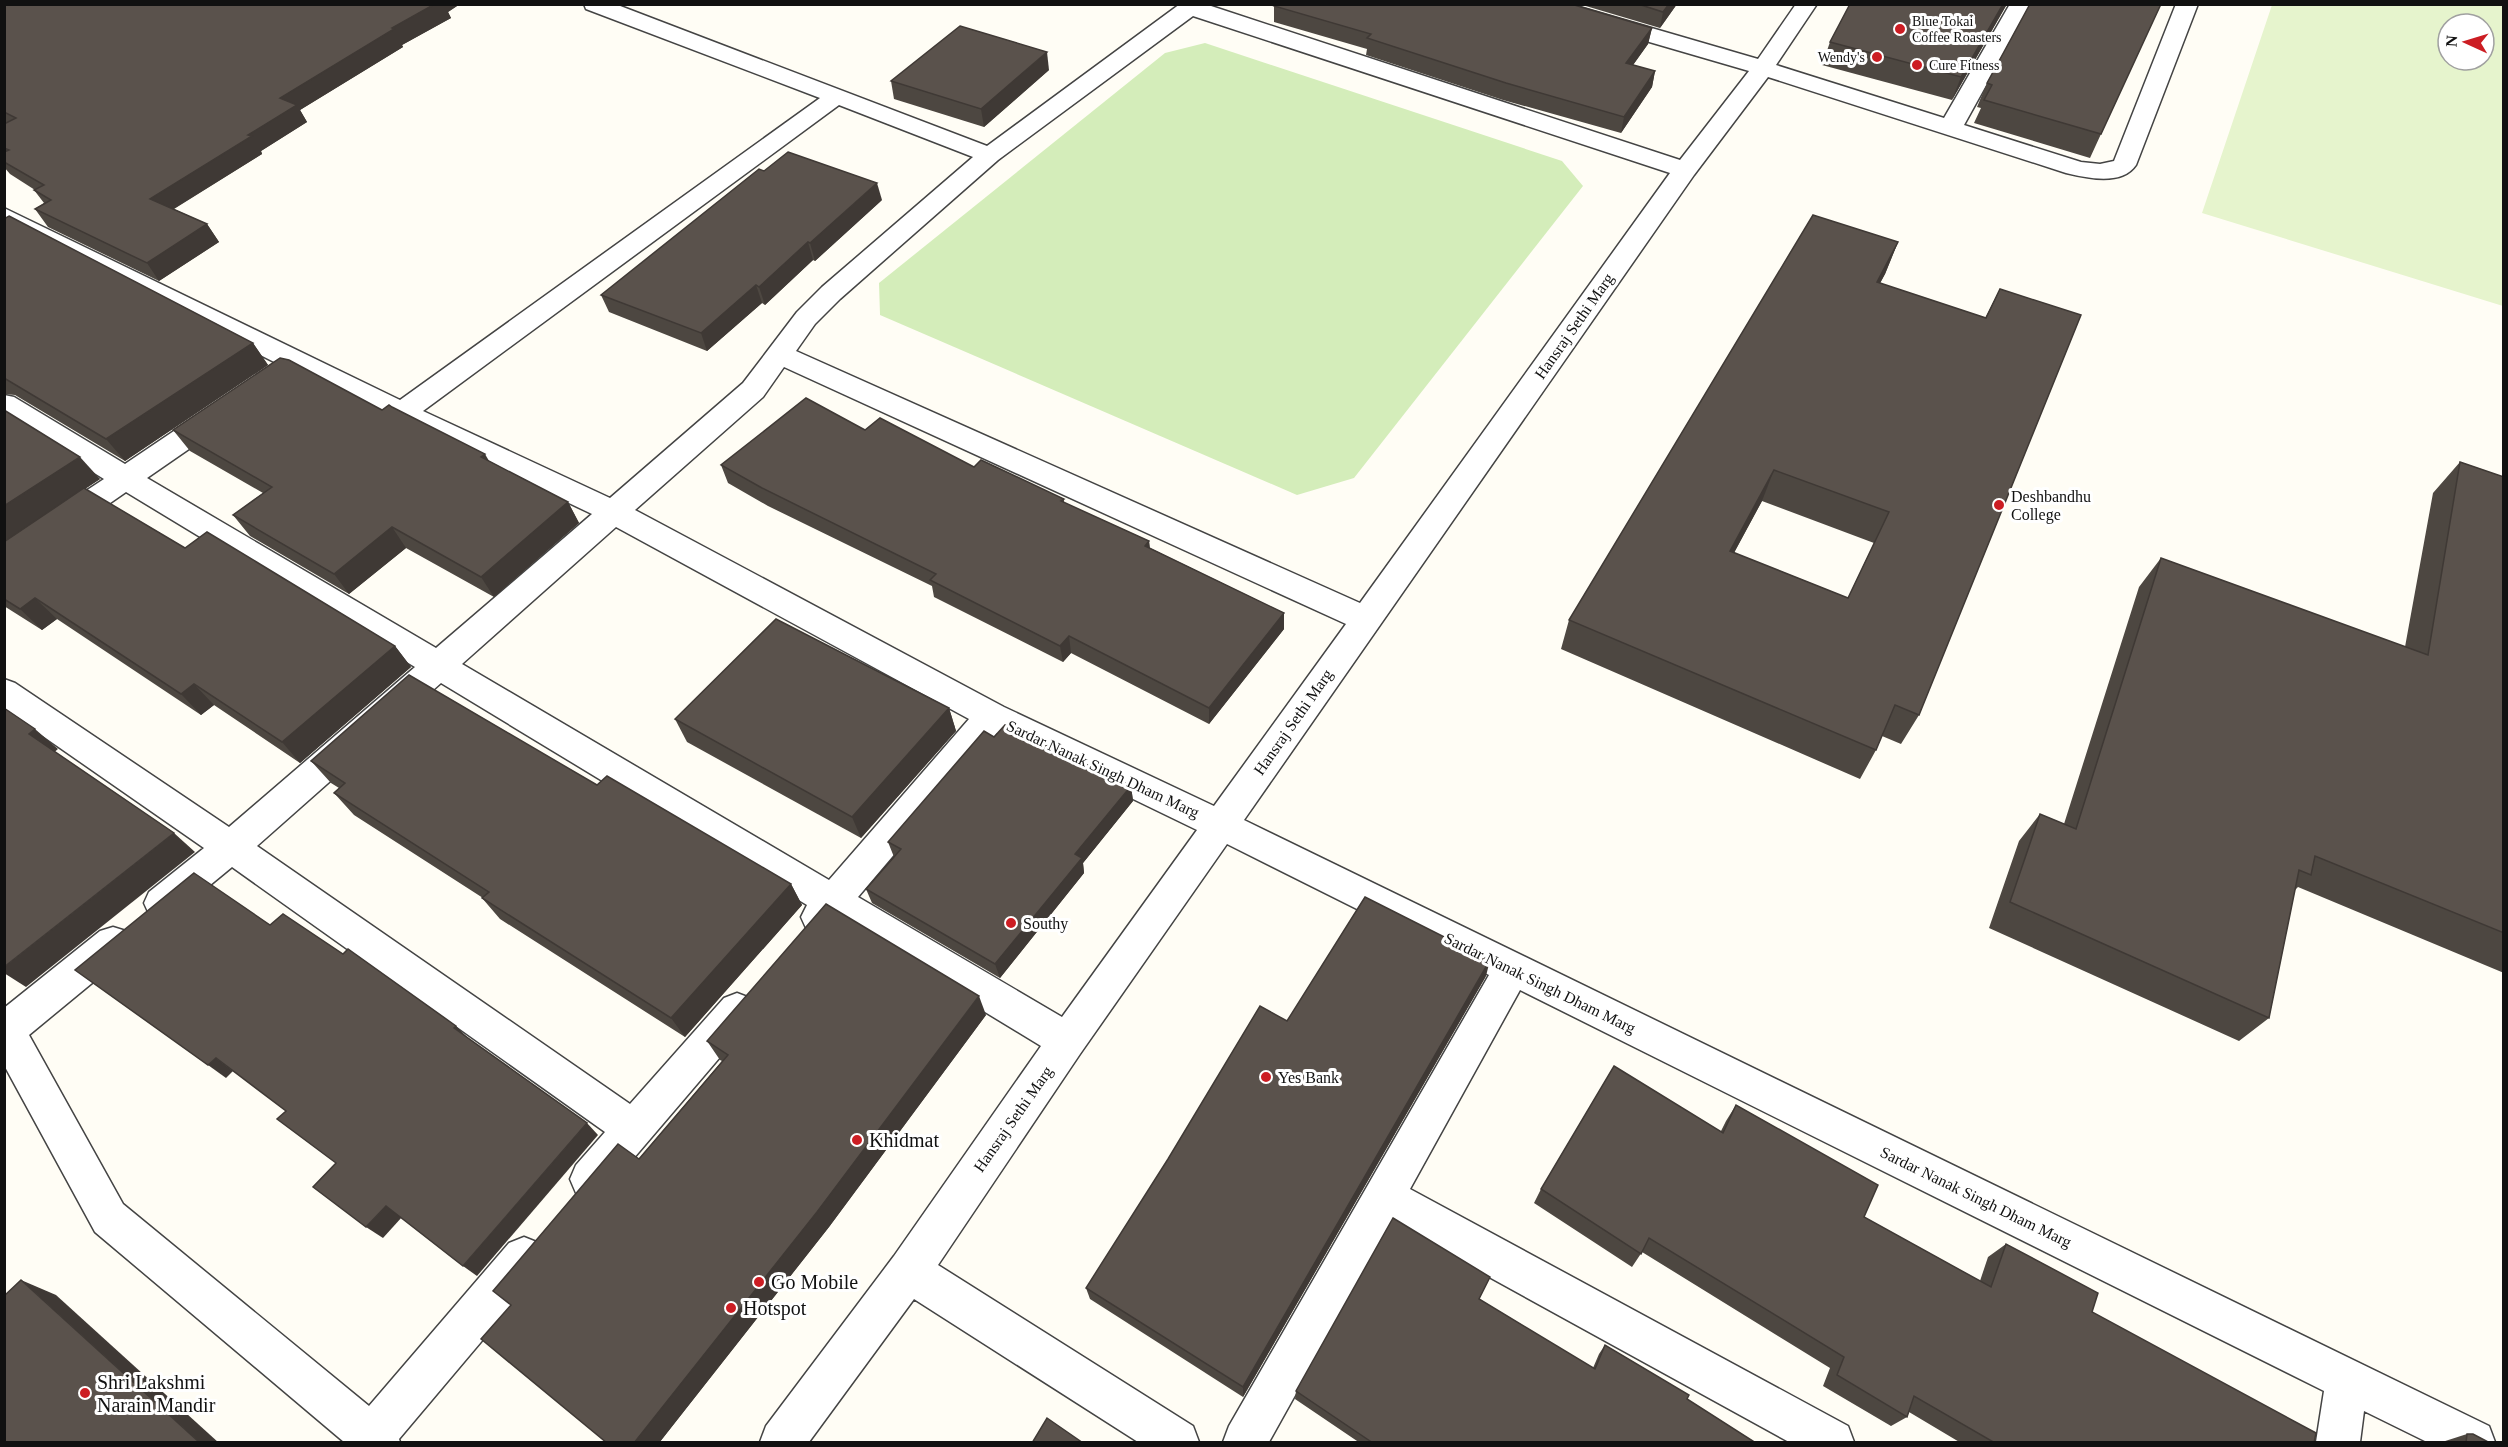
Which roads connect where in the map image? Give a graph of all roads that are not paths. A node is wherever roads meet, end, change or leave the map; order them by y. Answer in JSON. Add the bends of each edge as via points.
{"nodes":[{"id":1,"x":594,"y":4,"type":"edge"},
{"id":2,"x":1544,"y":4,"type":"edge"},
{"id":3,"x":1808,"y":4,"type":"edge"},
{"id":4,"x":2021,"y":4,"type":"edge"},
{"id":5,"x":2187,"y":4,"type":"edge"},
{"id":6,"x":1193,"y":6,"type":"edge"},
{"id":7,"x":1763,"y":68,"type":"junction"},
{"id":8,"x":836,"y":97,"type":"junction"},
{"id":9,"x":1951,"y":127,"type":"junction"},
{"id":10,"x":990,"y":155,"type":"junction"},
{"id":11,"x":1684,"y":170,"type":"junction"},
{"id":12,"x":4,"y":215,"type":"edge"},
{"id":13,"x":779,"y":354,"type":"junction"},
{"id":14,"x":296,"y":362,"type":"junction"},
{"id":15,"x":273,"y":378,"type":"edge"},
{"id":16,"x":237,"y":402,"type":"edge"},
{"id":17,"x":4,"y":404,"type":"edge"},
{"id":18,"x":402,"y":412,"type":"junction"},
{"id":19,"x":125,"y":478,"type":"junction"},
{"id":20,"x":613,"y":512,"type":"junction"},
{"id":21,"x":4,"y":561,"type":"edge"},
{"id":22,"x":1365,"y":619,"type":"junction"},
{"id":23,"x":440,"y":666,"type":"junction"},
{"id":24,"x":4,"y":692,"type":"edge"},
{"id":25,"x":992,"y":716,"type":"junction"},
{"id":26,"x":1221,"y":825,"type":"junction"},
{"id":27,"x":231,"y":847,"type":"junction"},
{"id":28,"x":834,"y":900,"type":"junction"},
{"id":29,"x":798,"y":940,"type":"edge"},
{"id":30,"x":1512,"y":969,"type":"junction"},
{"id":31,"x":760,"y":983,"type":"edge"},
{"id":32,"x":5,"y":1029,"type":"edge"},
{"id":33,"x":1066,"y":1041,"type":"junction"},
{"id":34,"x":633,"y":1129,"type":"junction"},
{"id":35,"x":1384,"y":1197,"type":"junction"},
{"id":36,"x":909,"y":1270,"type":"junction"},
{"id":37,"x":2347,"y":1380,"type":"junction"},
{"id":38,"x":372,"y":1441,"type":"edge"},
{"id":39,"x":782,"y":1443,"type":"edge"},
{"id":40,"x":1177,"y":1443,"type":"edge"},
{"id":41,"x":1245,"y":1443,"type":"edge"},
{"id":42,"x":1832,"y":1443,"type":"edge"},
{"id":43,"x":2338,"y":1443,"type":"edge"},
{"id":44,"x":2473,"y":1443,"type":"edge"}],
"edges":[{"from":1,"to":8,"type":"street"},
{"from":2,"to":7,"type":"street"},
{"from":3,"to":7,"type":"street","name":"Hansraj Sethi Marg"},
{"from":4,"to":9,"type":"street"},
{"from":5,"to":9,"type":"street","via":[[2124,165],[2112,172],[2075,168]]},
{"from":6,"to":10,"type":"street"},
{"from":6,"to":11,"type":"street"},
{"from":7,"to":9,"type":"street"},
{"from":7,"to":11,"type":"street","name":"Hansraj Sethi Marg"},
{"from":8,"to":10,"type":"street"},
{"from":8,"to":18,"type":"street"},
{"from":10,"to":13,"type":"street","via":[[831,293]]},
{"from":11,"to":22,"type":"street","name":"Hansraj Sethi Marg"},
{"from":12,"to":14,"type":"street","name":"Sardar Nanak Singh Dham Marg"},
{"from":13,"to":20,"type":"street","via":[[753,390]]},
{"from":13,"to":22,"type":"street"},
{"from":14,"to":15,"type":"street"},
{"from":14,"to":18,"type":"street","name":"Sardar Nanak Singh Dham Marg"},
{"from":16,"to":19,"type":"street"},
{"from":17,"to":19,"type":"street"},
{"from":18,"to":20,"type":"street","name":"Sardar Nanak Singh Dham Marg"},
{"from":19,"to":21,"type":"street"},
{"from":19,"to":23,"type":"street"},
{"from":20,"to":23,"type":"street"},
{"from":20,"to":25,"type":"street","name":"Sardar Nanak Singh Dham Marg"},
{"from":22,"to":26,"type":"street","name":"Hansraj Sethi Marg"},
{"from":23,"to":27,"type":"street"},
{"from":23,"to":28,"type":"street"},
{"from":24,"to":27,"type":"street"},
{"from":25,"to":26,"type":"street","name":"Sardar Nanak Singh Dham Marg"},
{"from":25,"to":28,"type":"street"},
{"from":26,"to":30,"type":"street","name":"Sardar Nanak Singh Dham Marg"},
{"from":26,"to":33,"type":"street","name":"Hansraj Sethi Marg"},
{"from":27,"to":32,"type":"street"},
{"from":27,"to":34,"type":"street"},
{"from":28,"to":29,"type":"street"},
{"from":28,"to":33,"type":"street"},
{"from":30,"to":35,"type":"street"},
{"from":30,"to":37,"type":"street","name":"Sardar Nanak Singh Dham Marg"},
{"from":31,"to":34,"type":"street"},
{"from":32,"to":38,"type":"street","via":[[109,1218]]},
{"from":33,"to":36,"type":"street","name":"Hansraj Sethi Marg"},
{"from":34,"to":38,"type":"street"},
{"from":35,"to":41,"type":"street"},
{"from":35,"to":42,"type":"street"},
{"from":36,"to":39,"type":"street","name":"Hansraj Sethi Marg"},
{"from":36,"to":40,"type":"street"},
{"from":37,"to":43,"type":"street"},
{"from":37,"to":44,"type":"street","name":"Sardar Nanak Singh Dham Marg"}]}
